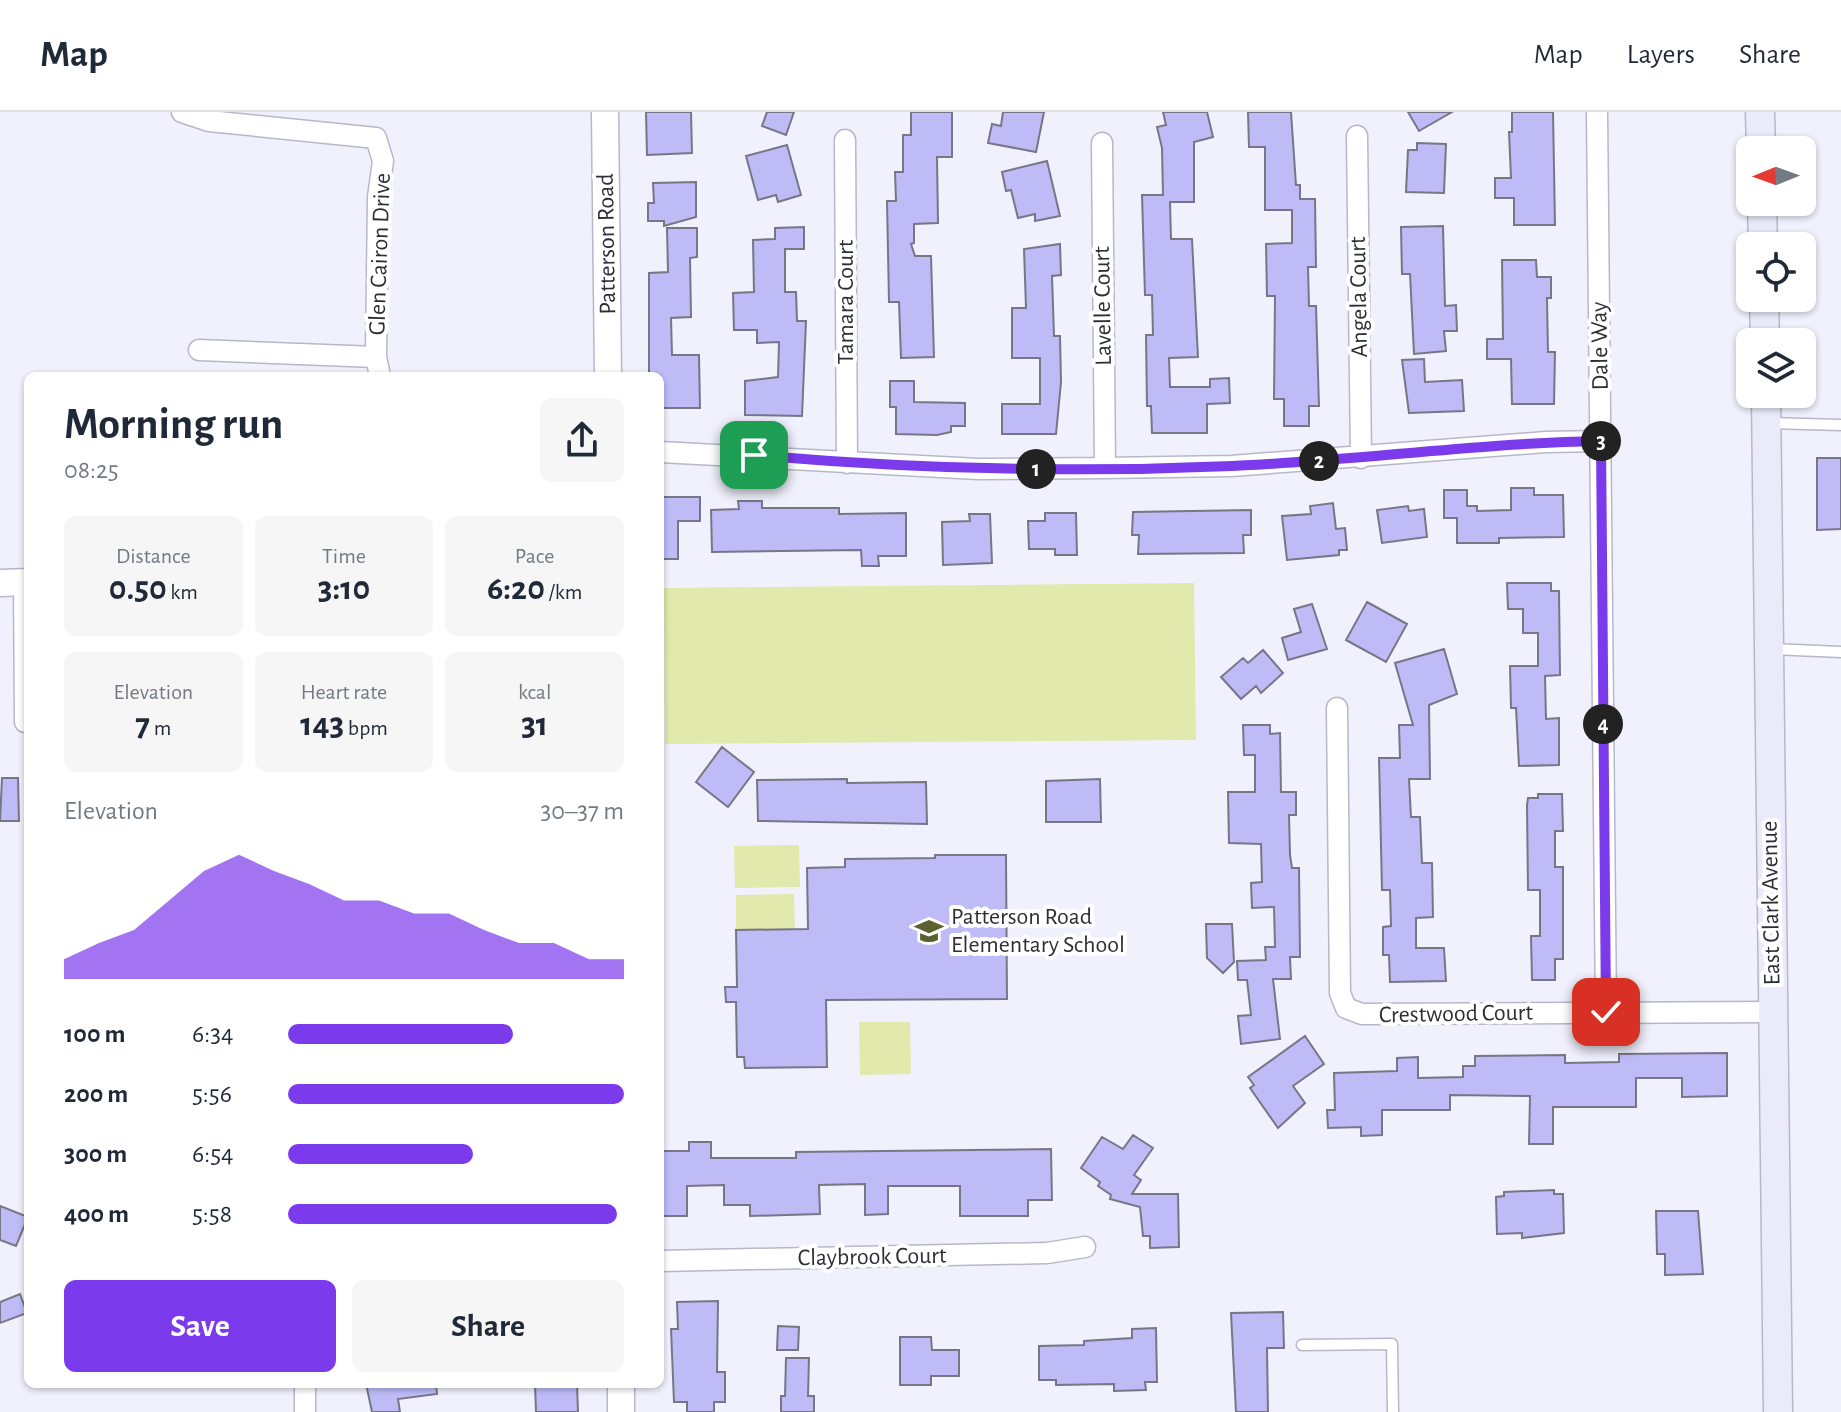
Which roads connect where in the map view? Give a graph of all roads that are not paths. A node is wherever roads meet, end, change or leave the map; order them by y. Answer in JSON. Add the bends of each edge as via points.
{"nodes":[{"id":1,"x":182,"y":112,"type":"edge"},
{"id":2,"x":605,"y":112,"type":"edge"},
{"id":3,"x":1597,"y":112,"type":"edge"},
{"id":4,"x":1760,"y":112,"type":"edge"},
{"id":5,"x":1357,"y":136,"type":"dead end"},
{"id":6,"x":1761,"y":136,"type":"edge"},
{"id":7,"x":845,"y":140,"type":"dead end"},
{"id":8,"x":1102,"y":143,"type":"dead end"},
{"id":9,"x":199,"y":350,"type":"dead end"},
{"id":10,"x":378,"y":367,"type":"edge"},
{"id":11,"x":608,"y":372,"type":"edge"},
{"id":12,"x":1766,"y":408,"type":"edge"},
{"id":13,"x":1767,"y":423,"type":"junction"},
{"id":14,"x":1841,"y":425,"type":"edge"},
{"id":15,"x":1601,"y":441,"type":"junction"},
{"id":16,"x":664,"y":452,"type":"edge"},
{"id":17,"x":1361,"y":458,"type":"junction"},
{"id":18,"x":847,"y":463,"type":"junction"},
{"id":19,"x":1105,"y":468,"type":"junction"},
{"id":20,"x":17,"y":583,"type":"edge"},
{"id":21,"x":1768,"y":649,"type":"junction"},
{"id":22,"x":1841,"y":652,"type":"edge"},
{"id":23,"x":24,"y":705,"type":"edge"},
{"id":24,"x":1337,"y":708,"type":"dead end"},
{"id":25,"x":1606,"y":1012,"type":"junction"},
{"id":26,"x":1772,"y":1012,"type":"junction"},
{"id":27,"x":1085,"y":1247,"type":"dead end"},
{"id":28,"x":664,"y":1261,"type":"edge"},
{"id":29,"x":1302,"y":1345,"type":"dead end"},
{"id":30,"x":305,"y":1388,"type":"edge"},
{"id":31,"x":621,"y":1388,"type":"edge"},
{"id":32,"x":305,"y":1412,"type":"edge"},
{"id":33,"x":621,"y":1412,"type":"edge"},
{"id":34,"x":1393,"y":1412,"type":"edge"},
{"id":35,"x":1778,"y":1412,"type":"edge"}],
"edges":[{"from":1,"to":10,"type":"street","name":"Glen Cairon Drive","via":[[238,125],[376,138],[383,161],[378,197]]},
{"from":2,"to":11,"type":"street","name":"Patterson Road"},
{"from":3,"to":15,"type":"street","name":"Dale Way"},
{"from":4,"to":6,"type":"main road"},
{"from":5,"to":17,"type":"street","name":"Angela Court"},
{"from":7,"to":18,"type":"street","name":"Tamara Court"},
{"from":8,"to":19,"type":"street","name":"Lavelle Court"},
{"from":9,"to":10,"type":"street"},
{"from":12,"to":13,"type":"main road","name":"East Clark Avenue"},
{"from":13,"to":14,"type":"lane"},
{"from":13,"to":21,"type":"main road","name":"East Clark Avenue"},
{"from":15,"to":17,"type":"street"},
{"from":15,"to":25,"type":"street","name":"Dale Way"},
{"from":16,"to":18,"type":"street"},
{"from":17,"to":19,"type":"street"},
{"from":18,"to":19,"type":"street"},
{"from":20,"to":23,"type":"street"},
{"from":21,"to":22,"type":"lane"},
{"from":21,"to":26,"type":"main road","name":"East Clark Avenue"},
{"from":24,"to":25,"type":"street","name":"Crestwood Court","via":[[1340,993],[1346,1008],[1362,1014]]},
{"from":25,"to":26,"type":"street","name":"Crestwood Court"},
{"from":26,"to":35,"type":"main road","name":"East Clark Avenue"},
{"from":27,"to":28,"type":"street","name":"Claybrook Court","via":[[1047,1253]]},
{"from":29,"to":34,"type":"lane","via":[[1392,1344]]},
{"from":30,"to":32,"type":"street"},
{"from":31,"to":33,"type":"street"}]}
